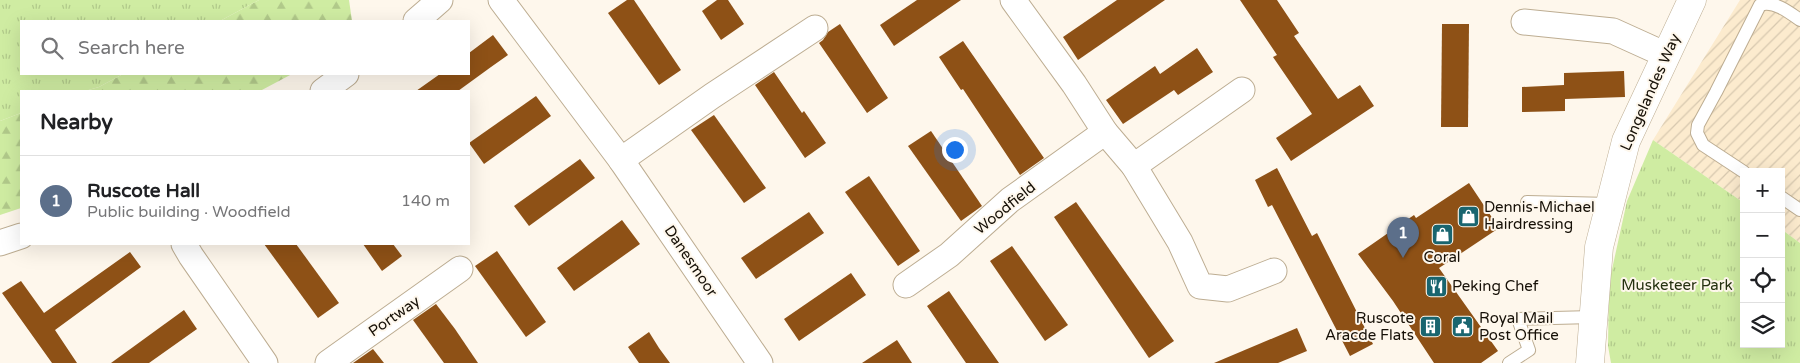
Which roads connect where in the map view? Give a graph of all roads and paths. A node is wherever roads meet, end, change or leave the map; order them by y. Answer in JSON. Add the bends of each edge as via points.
{"nodes":[{"id":1,"x":501,"y":0,"type":"edge"},
{"id":2,"x":1013,"y":0,"type":"edge"},
{"id":3,"x":1692,"y":0,"type":"edge"},
{"id":4,"x":1800,"y":20,"type":"edge"},
{"id":5,"x":1524,"y":22,"type":"dead end"},
{"id":6,"x":815,"y":28,"type":"dead end"},
{"id":7,"x":1666,"y":55,"type":"junction"},
{"id":8,"x":345,"y":75,"type":"edge"},
{"id":9,"x":324,"y":90,"type":"edge"},
{"id":10,"x":1242,"y":90,"type":"dead end"},
{"id":11,"x":1105,"y":132,"type":"junction"},
{"id":12,"x":620,"y":160,"type":"junction"},
{"id":13,"x":1134,"y":166,"type":"junction"},
{"id":14,"x":1740,"y":169,"type":"edge"},
{"id":15,"x":1785,"y":201,"type":"edge"},
{"id":16,"x":1526,"y":202,"type":"dead end"},
{"id":17,"x":1610,"y":204,"type":"junction"},
{"id":18,"x":1800,"y":210,"type":"edge"},
{"id":19,"x":20,"y":236,"type":"edge"},
{"id":20,"x":0,"y":243,"type":"edge"},
{"id":21,"x":185,"y":245,"type":"edge"},
{"id":22,"x":460,"y":269,"type":"dead end"},
{"id":23,"x":1274,"y":271,"type":"dead end"},
{"id":24,"x":906,"y":285,"type":"dead end"},
{"id":25,"x":1593,"y":316,"type":"junction"},
{"id":26,"x":265,"y":363,"type":"edge"},
{"id":27,"x":328,"y":363,"type":"edge"},
{"id":28,"x":760,"y":363,"type":"edge"},
{"id":29,"x":1509,"y":363,"type":"edge"},
{"id":30,"x":1590,"y":363,"type":"edge"}],
"edges":[{"from":1,"to":12,"type":"street","name":"Danesmoor"},
{"from":2,"to":11,"type":"street"},
{"from":3,"to":7,"type":"street","name":"Longelandes Way"},
{"from":4,"to":14,"type":"lane","via":[[1771,1],[1760,5],[1698,125],[1697,133],[1703,145]]},
{"from":5,"to":7,"type":"street","via":[[1613,31]]},
{"from":6,"to":12,"type":"street"},
{"from":7,"to":17,"type":"street","name":"Longelandes Way","via":[[1626,141]]},
{"from":8,"to":9,"type":"street"},
{"from":10,"to":13,"type":"street"},
{"from":11,"to":13,"type":"street"},
{"from":11,"to":24,"type":"street","name":"Woodfield","via":[[1010,200],[949,255]]},
{"from":12,"to":28,"type":"street","name":"Danesmoor"},
{"from":13,"to":23,"type":"street","via":[[1180,242],[1200,286],[1228,288]]},
{"from":15,"to":18,"type":"lane"},
{"from":16,"to":17,"type":"lane"},
{"from":17,"to":25,"type":"street","name":"Longelandes Way","via":[[1598,247]]},
{"from":19,"to":20,"type":"street"},
{"from":21,"to":26,"type":"street"},
{"from":22,"to":27,"type":"street","name":"Portway"},
{"from":25,"to":29,"type":"lane","via":[[1518,319],[1530,350]]},
{"from":25,"to":30,"type":"street","name":"Longelandes Way"}]}
